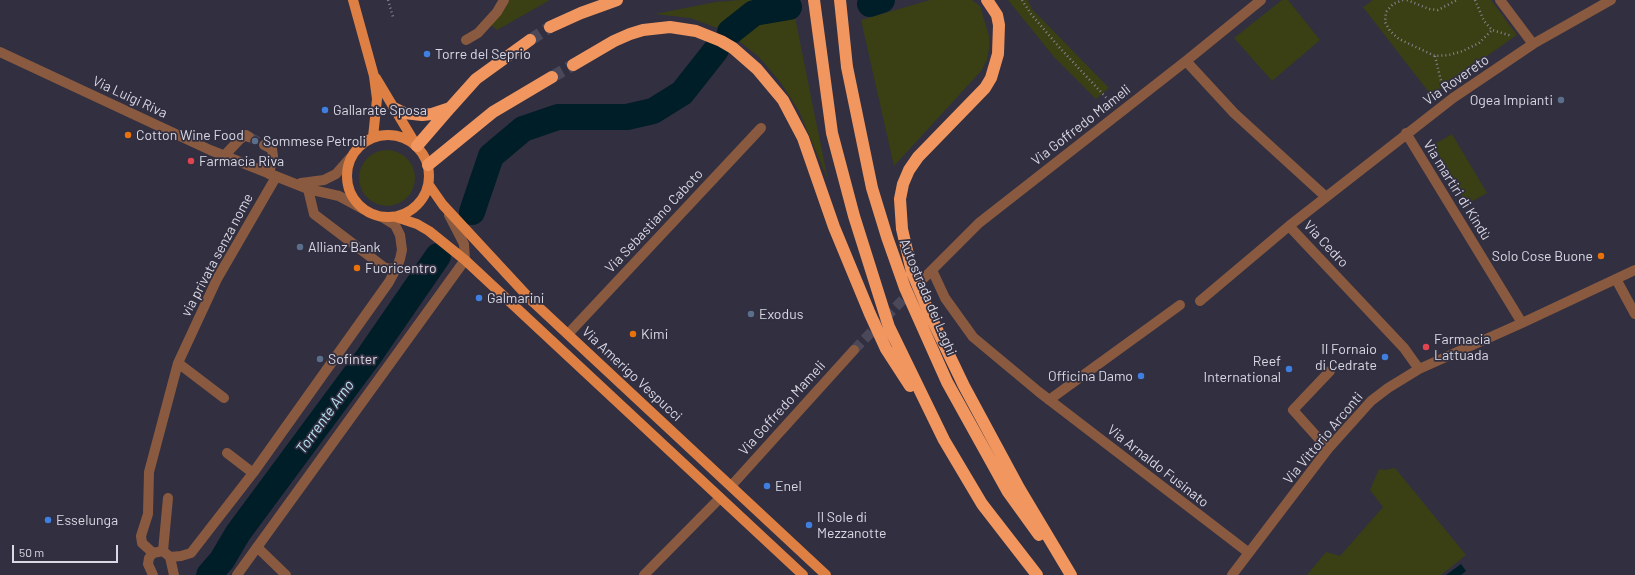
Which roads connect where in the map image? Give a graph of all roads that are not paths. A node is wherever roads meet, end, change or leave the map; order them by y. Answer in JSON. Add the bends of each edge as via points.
{"nodes":[{"id":1,"x":353,"y":0,"type":"edge"},
{"id":2,"x":504,"y":0,"type":"edge"},
{"id":3,"x":613,"y":0,"type":"edge"},
{"id":4,"x":814,"y":0,"type":"edge"},
{"id":5,"x":840,"y":0,"type":"edge"},
{"id":6,"x":987,"y":0,"type":"edge"},
{"id":7,"x":1261,"y":0,"type":"edge"},
{"id":8,"x":1500,"y":0,"type":"edge"},
{"id":9,"x":1611,"y":0,"type":"edge"},
{"id":10,"x":550,"y":27,"type":"tunnel mouth"},
{"id":11,"x":466,"y":40,"type":"dead end"},
{"id":12,"x":530,"y":40,"type":"tunnel mouth"},
{"id":13,"x":1532,"y":44,"type":"junction"},
{"id":14,"x":0,"y":52,"type":"edge"},
{"id":15,"x":1186,"y":61,"type":"junction"},
{"id":16,"x":573,"y":64,"type":"tunnel mouth"},
{"id":17,"x":374,"y":76,"type":"junction"},
{"id":18,"x":552,"y":77,"type":"tunnel mouth"},
{"id":19,"x":450,"y":108,"type":"junction"},
{"id":20,"x":396,"y":109,"type":"junction"},
{"id":21,"x":761,"y":128,"type":"dead end"},
{"id":22,"x":1406,"y":133,"type":"junction"},
{"id":23,"x":249,"y":137,"type":"dead end"},
{"id":24,"x":374,"y":137,"type":"junction"},
{"id":25,"x":264,"y":145,"type":"tunnel mouth"},
{"id":26,"x":417,"y":146,"type":"junction"},
{"id":27,"x":224,"y":156,"type":"junction"},
{"id":28,"x":350,"y":158,"type":"junction"},
{"id":29,"x":428,"y":165,"type":"junction"},
{"id":30,"x":272,"y":175,"type":"junction"},
{"id":31,"x":293,"y":183,"type":"junction"},
{"id":32,"x":428,"y":185,"type":"junction"},
{"id":33,"x":308,"y":189,"type":"junction"},
{"id":34,"x":1326,"y":198,"type":"junction"},
{"id":35,"x":443,"y":205,"type":"junction"},
{"id":36,"x":363,"y":209,"type":"junction"},
{"id":37,"x":382,"y":217,"type":"junction"},
{"id":38,"x":396,"y":217,"type":"junction"},
{"id":39,"x":1289,"y":226,"type":"junction"},
{"id":40,"x":465,"y":260,"type":"junction"},
{"id":41,"x":397,"y":267,"type":"junction"},
{"id":42,"x":932,"y":270,"type":"junction"},
{"id":43,"x":1635,"y":270,"type":"edge"},
{"id":44,"x":924,"y":278,"type":"tunnel mouth"},
{"id":45,"x":1616,"y":279,"type":"junction"},
{"id":46,"x":1200,"y":301,"type":"dead end"},
{"id":47,"x":1180,"y":305,"type":"dead end"},
{"id":48,"x":1635,"y":314,"type":"edge"},
{"id":49,"x":1522,"y":323,"type":"junction"},
{"id":50,"x":568,"y":334,"type":"junction"},
{"id":51,"x":854,"y":350,"type":"tunnel mouth"},
{"id":52,"x":178,"y":363,"type":"junction"},
{"id":53,"x":1419,"y":369,"type":"junction"},
{"id":54,"x":1330,"y":371,"type":"dead end"},
{"id":55,"x":224,"y":398,"type":"dead end"},
{"id":56,"x":1050,"y":400,"type":"junction"},
{"id":57,"x":944,"y":440,"type":"junction"},
{"id":58,"x":1328,"y":449,"type":"junction"},
{"id":59,"x":227,"y":453,"type":"dead end"},
{"id":60,"x":253,"y":473,"type":"junction"},
{"id":61,"x":732,"y":485,"type":"junction"},
{"id":62,"x":168,"y":498,"type":"dead end"},
{"id":63,"x":720,"y":498,"type":"junction"},
{"id":64,"x":258,"y":547,"type":"junction"},
{"id":65,"x":153,"y":553,"type":"junction"},
{"id":66,"x":1249,"y":553,"type":"junction"},
{"id":67,"x":167,"y":554,"type":"junction"},
{"id":68,"x":151,"y":574,"type":"edge"},
{"id":69,"x":174,"y":575,"type":"edge"},
{"id":70,"x":237,"y":575,"type":"edge"},
{"id":71,"x":286,"y":575,"type":"edge"},
{"id":72,"x":644,"y":575,"type":"edge"},
{"id":73,"x":803,"y":575,"type":"edge"},
{"id":74,"x":826,"y":575,"type":"edge"},
{"id":75,"x":1037,"y":575,"type":"edge"},
{"id":76,"x":1070,"y":575,"type":"edge"},
{"id":77,"x":1232,"y":575,"type":"edge"}],
"edges":[{"from":1,"to":17,"type":"main road"},
{"from":2,"to":11,"type":"street","via":[[478,33]]},
{"from":3,"to":10,"type":"highway"},
{"from":4,"to":57,"type":"highway","via":[[832,133],[854,216],[889,327]]},
{"from":5,"to":76,"type":"highway","name":"Autostrada dei Laghi","via":[[847,67],[872,188],[905,288],[947,382],[1008,492]]},
{"from":6,"to":76,"type":"highway","via":[[997,15],[999,25],[998,54],[991,78],[985,88],[918,157],[909,170],[900,199],[902,229],[912,272],[936,330],[1019,488]]},
{"from":7,"to":15,"type":"street","name":"Via Goffredo Mameli"},
{"from":8,"to":13,"type":"street"},
{"from":9,"to":13,"type":"street","name":"Via Rovereto"},
{"from":12,"to":19,"type":"highway","via":[[476,78]]},
{"from":13,"to":22,"type":"street","name":"Via Rovereto"},
{"from":14,"to":27,"type":"street","name":"Via Luigi Riva"},
{"from":15,"to":34,"type":"street","via":[[1234,113]]},
{"from":15,"to":42,"type":"street","name":"Via Goffredo Mameli","via":[[979,223]]},
{"from":16,"to":57,"type":"highway","via":[[630,34],[670,27],[696,31],[721,41],[757,69],[783,100],[803,138],[834,227],[886,349]]},
{"from":17,"to":20,"type":"main road"},
{"from":17,"to":24,"type":"main road","via":[[377,99]]},
{"from":18,"to":29,"type":"highway","via":[[493,112]]},
{"from":19,"to":20,"type":"highway","via":[[422,115],[404,113]]},
{"from":19,"to":26,"type":"highway"},
{"from":20,"to":26,"type":"main road"},
{"from":21,"to":50,"type":"street","name":"Via Sebastiano Caboto"},
{"from":22,"to":34,"type":"street","name":"Via Rovereto"},
{"from":22,"to":49,"type":"street","name":"Via martiri di Kindù"},
{"from":23,"to":27,"type":"street","via":[[246,135],[240,139]]},
{"from":24,"to":26,"type":"main road","via":[[384,134],[395,135]]},
{"from":24,"to":28,"type":"main road","via":[[356,149]]},
{"from":25,"to":30,"type":"street","name":"via privata senza nome","via":[[272,149]]},
{"from":26,"to":29,"type":"main road"},
{"from":27,"to":30,"type":"street","name":"Via Luigi Riva"},
{"from":28,"to":31,"type":"street","name":"Via Luigi Riva","via":[[336,174],[324,180],[310,184]]},
{"from":28,"to":36,"type":"main road","via":[[346,172],[347,186],[353,199]]},
{"from":29,"to":32,"type":"main road"},
{"from":30,"to":31,"type":"street","name":"Via Luigi Riva"},
{"from":30,"to":52,"type":"street","name":"via privata senza nome","via":[[217,278]]},
{"from":31,"to":33,"type":"street","name":"Via Luigi Riva"},
{"from":32,"to":35,"type":"main road","name":"Via Amerigo Vespucci"},
{"from":32,"to":38,"type":"main road","via":[[417,206]]},
{"from":33,"to":36,"type":"street","name":"Via Luigi Riva","via":[[339,196]]},
{"from":33,"to":41,"type":"street","via":[[314,214],[385,268]]},
{"from":34,"to":39,"type":"street","name":"Via Rovereto"},
{"from":35,"to":40,"type":"street","via":[[464,244]]},
{"from":35,"to":50,"type":"main road","name":"Via Amerigo Vespucci","via":[[531,300]]},
{"from":36,"to":37,"type":"main road"},
{"from":37,"to":38,"type":"main road"},
{"from":37,"to":41,"type":"street","via":[[395,225],[400,235],[402,250]]},
{"from":38,"to":40,"type":"main road","via":[[429,231]]},
{"from":39,"to":46,"type":"street","name":"Via Cedro"},
{"from":39,"to":53,"type":"street","name":"Via Cedro","via":[[1404,348]]},
{"from":40,"to":63,"type":"main road"},
{"from":40,"to":64,"type":"street"},
{"from":41,"to":60,"type":"street","via":[[389,282]]},
{"from":42,"to":44,"type":"street","name":"Via Goffredo Mameli"},
{"from":42,"to":56,"type":"street","name":"Via Arnaldo Fusinato","via":[[945,298],[973,337]]},
{"from":43,"to":45,"type":"street","name":"Via Vittorio Arconti"},
{"from":45,"to":48,"type":"street"},
{"from":45,"to":49,"type":"street","name":"Via Vittorio Arconti"},
{"from":47,"to":56,"type":"street"},
{"from":49,"to":53,"type":"street","name":"Via Vittorio Arconti"},
{"from":50,"to":61,"type":"main road","name":"Via Amerigo Vespucci"},
{"from":51,"to":61,"type":"street","name":"Via Goffredo Mameli"},
{"from":52,"to":55,"type":"street"},
{"from":52,"to":65,"type":"street","name":"via privata senza nome","via":[[149,472],[148,514],[141,536],[142,543]]},
{"from":53,"to":58,"type":"street","name":"Via Vittorio Arconti","via":[[1403,377],[1371,401]]},
{"from":54,"to":58,"type":"street","via":[[1293,410]]},
{"from":56,"to":66,"type":"street","name":"Via Arnaldo Fusinato"},
{"from":57,"to":75,"type":"highway","via":[[982,504]]},
{"from":58,"to":66,"type":"street","name":"Via Vittorio Arconti"},
{"from":59,"to":60,"type":"street"},
{"from":60,"to":67,"type":"street","via":[[191,553],[181,556]]},
{"from":61,"to":74,"type":"main road","name":"Via Amerigo Vespucci"},
{"from":62,"to":67,"type":"street"},
{"from":63,"to":72,"type":"street"},
{"from":63,"to":73,"type":"main road"},
{"from":64,"to":70,"type":"street"},
{"from":64,"to":71,"type":"street"},
{"from":65,"to":67,"type":"street"},
{"from":65,"to":68,"type":"street","via":[[148,564]]},
{"from":66,"to":77,"type":"street","name":"Via Vittorio Arconti"},
{"from":67,"to":69,"type":"street"}]}
